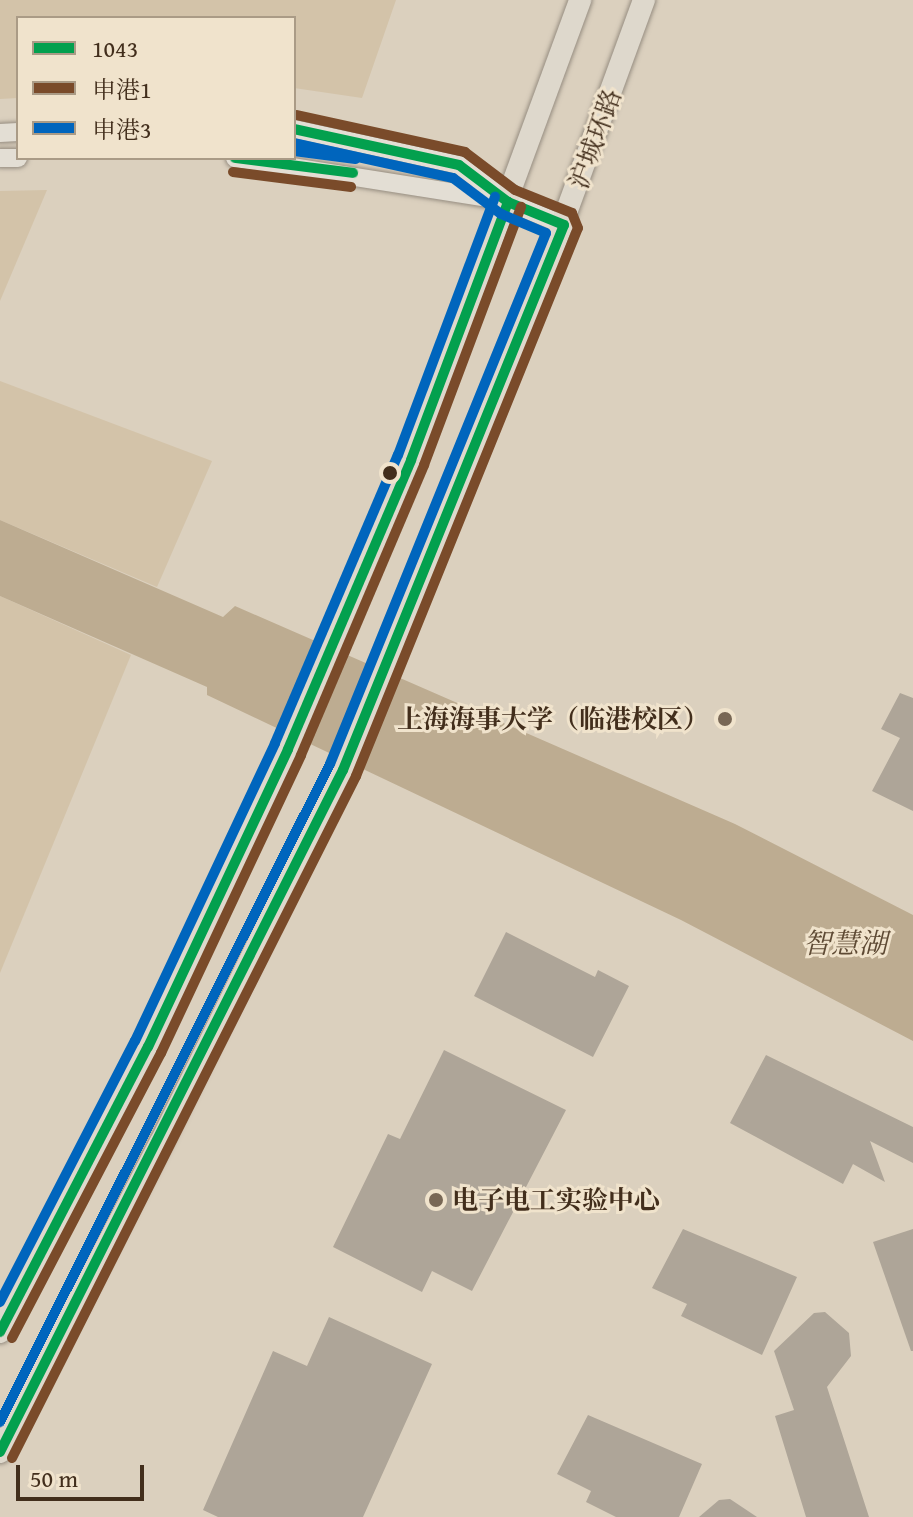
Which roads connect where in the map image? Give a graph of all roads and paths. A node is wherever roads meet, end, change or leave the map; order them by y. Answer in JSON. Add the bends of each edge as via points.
{"nodes":[{"id":1,"x":580,"y":0,"type":"edge"},
{"id":2,"x":644,"y":0,"type":"edge"},
{"id":3,"x":296,"y":129,"type":"edge"},
{"id":4,"x":247,"y":160,"type":"edge"},
{"id":5,"x":508,"y":202,"type":"junction"},
{"id":6,"x":564,"y":225,"type":"junction"},
{"id":7,"x":0,"y":1332,"type":"edge"},
{"id":8,"x":0,"y":1452,"type":"edge"}],
"edges":[{"from":1,"to":5,"type":"main road"},
{"from":2,"to":6,"type":"main road","name":"沪城环路"},
{"from":3,"to":5,"type":"street","via":[[459,165]]},
{"from":4,"to":5,"type":"street"},
{"from":5,"to":6,"type":"street"},
{"from":5,"to":7,"type":"main road","via":[[411,460],[288,749],[148,1047]]},
{"from":6,"to":8,"type":"main road","name":"沪城环路","via":[[343,770],[161,1142]]}]}
